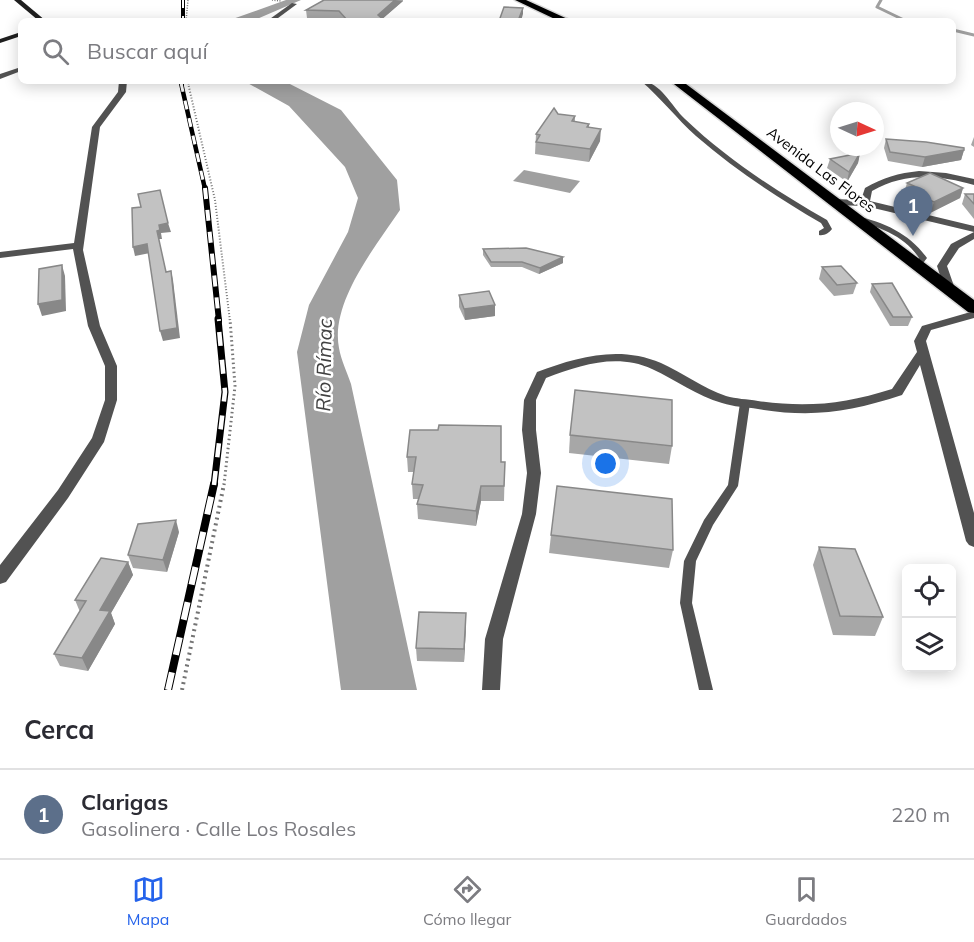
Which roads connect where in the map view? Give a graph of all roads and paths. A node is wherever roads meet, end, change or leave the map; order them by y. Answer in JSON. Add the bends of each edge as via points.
{"nodes":[{"id":1,"x":17,"y":0,"type":"edge"},
{"id":2,"x":188,"y":0,"type":"edge"},
{"id":3,"x":272,"y":0,"type":"edge"},
{"id":4,"x":519,"y":0,"type":"edge"},
{"id":5,"x":282,"y":1,"type":"edge"},
{"id":6,"x":294,"y":4,"type":"dead end"},
{"id":7,"x":39,"y":18,"type":"edge"},
{"id":8,"x":186,"y":18,"type":"edge"},
{"id":9,"x":274,"y":18,"type":"edge"},
{"id":10,"x":560,"y":18,"type":"edge"},
{"id":11,"x":18,"y":35,"type":"edge"},
{"id":12,"x":0,"y":41,"type":"edge"},
{"id":13,"x":18,"y":70,"type":"edge"},
{"id":14,"x":0,"y":77,"type":"edge"},
{"id":15,"x":123,"y":84,"type":"edge"},
{"id":16,"x":189,"y":84,"type":"edge"},
{"id":17,"x":649,"y":84,"type":"edge"},
{"id":18,"x":679,"y":84,"type":"edge"},
{"id":19,"x":974,"y":182,"type":"edge"},
{"id":20,"x":834,"y":202,"type":"junction"},
{"id":21,"x":865,"y":203,"type":"junction"},
{"id":22,"x":974,"y":229,"type":"edge"},
{"id":23,"x":822,"y":233,"type":"dead end"},
{"id":24,"x":974,"y":235,"type":"edge"},
{"id":25,"x":79,"y":245,"type":"junction"},
{"id":26,"x":0,"y":255,"type":"edge"},
{"id":27,"x":949,"y":289,"type":"junction"},
{"id":28,"x":974,"y":308,"type":"edge"},
{"id":29,"x":974,"y":314,"type":"edge"},
{"id":30,"x":922,"y":353,"type":"junction"},
{"id":31,"x":745,"y":403,"type":"junction"},
{"id":32,"x":974,"y":541,"type":"edge"},
{"id":33,"x":0,"y":577,"type":"edge"},
{"id":34,"x":182,"y":690,"type":"edge"},
{"id":35,"x":491,"y":690,"type":"edge"},
{"id":36,"x":706,"y":690,"type":"edge"}],
"edges":[{"from":1,"to":7,"type":"street"},
{"from":2,"to":8,"type":"path"},
{"from":3,"to":5,"type":"path"},
{"from":4,"to":10,"type":"highway"},
{"from":6,"to":9,"type":"street"},
{"from":11,"to":12,"type":"street"},
{"from":13,"to":14,"type":"street"},
{"from":15,"to":25,"type":"street","via":[[122,92],[96,127]]},
{"from":16,"to":34,"type":"path","via":[[215,200],[228,292],[235,386],[223,496]]},
{"from":17,"to":23,"type":"lane","via":[[658,89],[682,120],[768,189],[824,222],[828,229]]},
{"from":18,"to":20,"type":"highway","name":"Avenida Las Flores"},
{"from":19,"to":21,"type":"street","via":[[938,173],[907,174],[882,181],[868,190]]},
{"from":20,"to":21,"type":"street"},
{"from":20,"to":27,"type":"highway","name":"Avenida Las Flores"},
{"from":21,"to":22,"type":"street"},
{"from":24,"to":27,"type":"street","via":[[955,246],[942,266]]},
{"from":25,"to":26,"type":"street"},
{"from":25,"to":33,"type":"street","via":[[94,326],[111,366],[111,400],[99,439]]},
{"from":27,"to":28,"type":"highway","name":"Avenida Las Flores"},
{"from":29,"to":30,"type":"street","via":[[926,328],[920,341]]},
{"from":30,"to":31,"type":"street","via":[[897,392],[863,403],[828,411],[782,410]]},
{"from":30,"to":32,"type":"street"},
{"from":31,"to":35,"type":"street","via":[[724,400],[654,365],[617,357],[581,360],[541,375],[530,400],[534,473],[529,514],[494,639]]},
{"from":31,"to":36,"type":"lane","via":[[733,486],[708,523],[690,561],[686,603]]}]}
